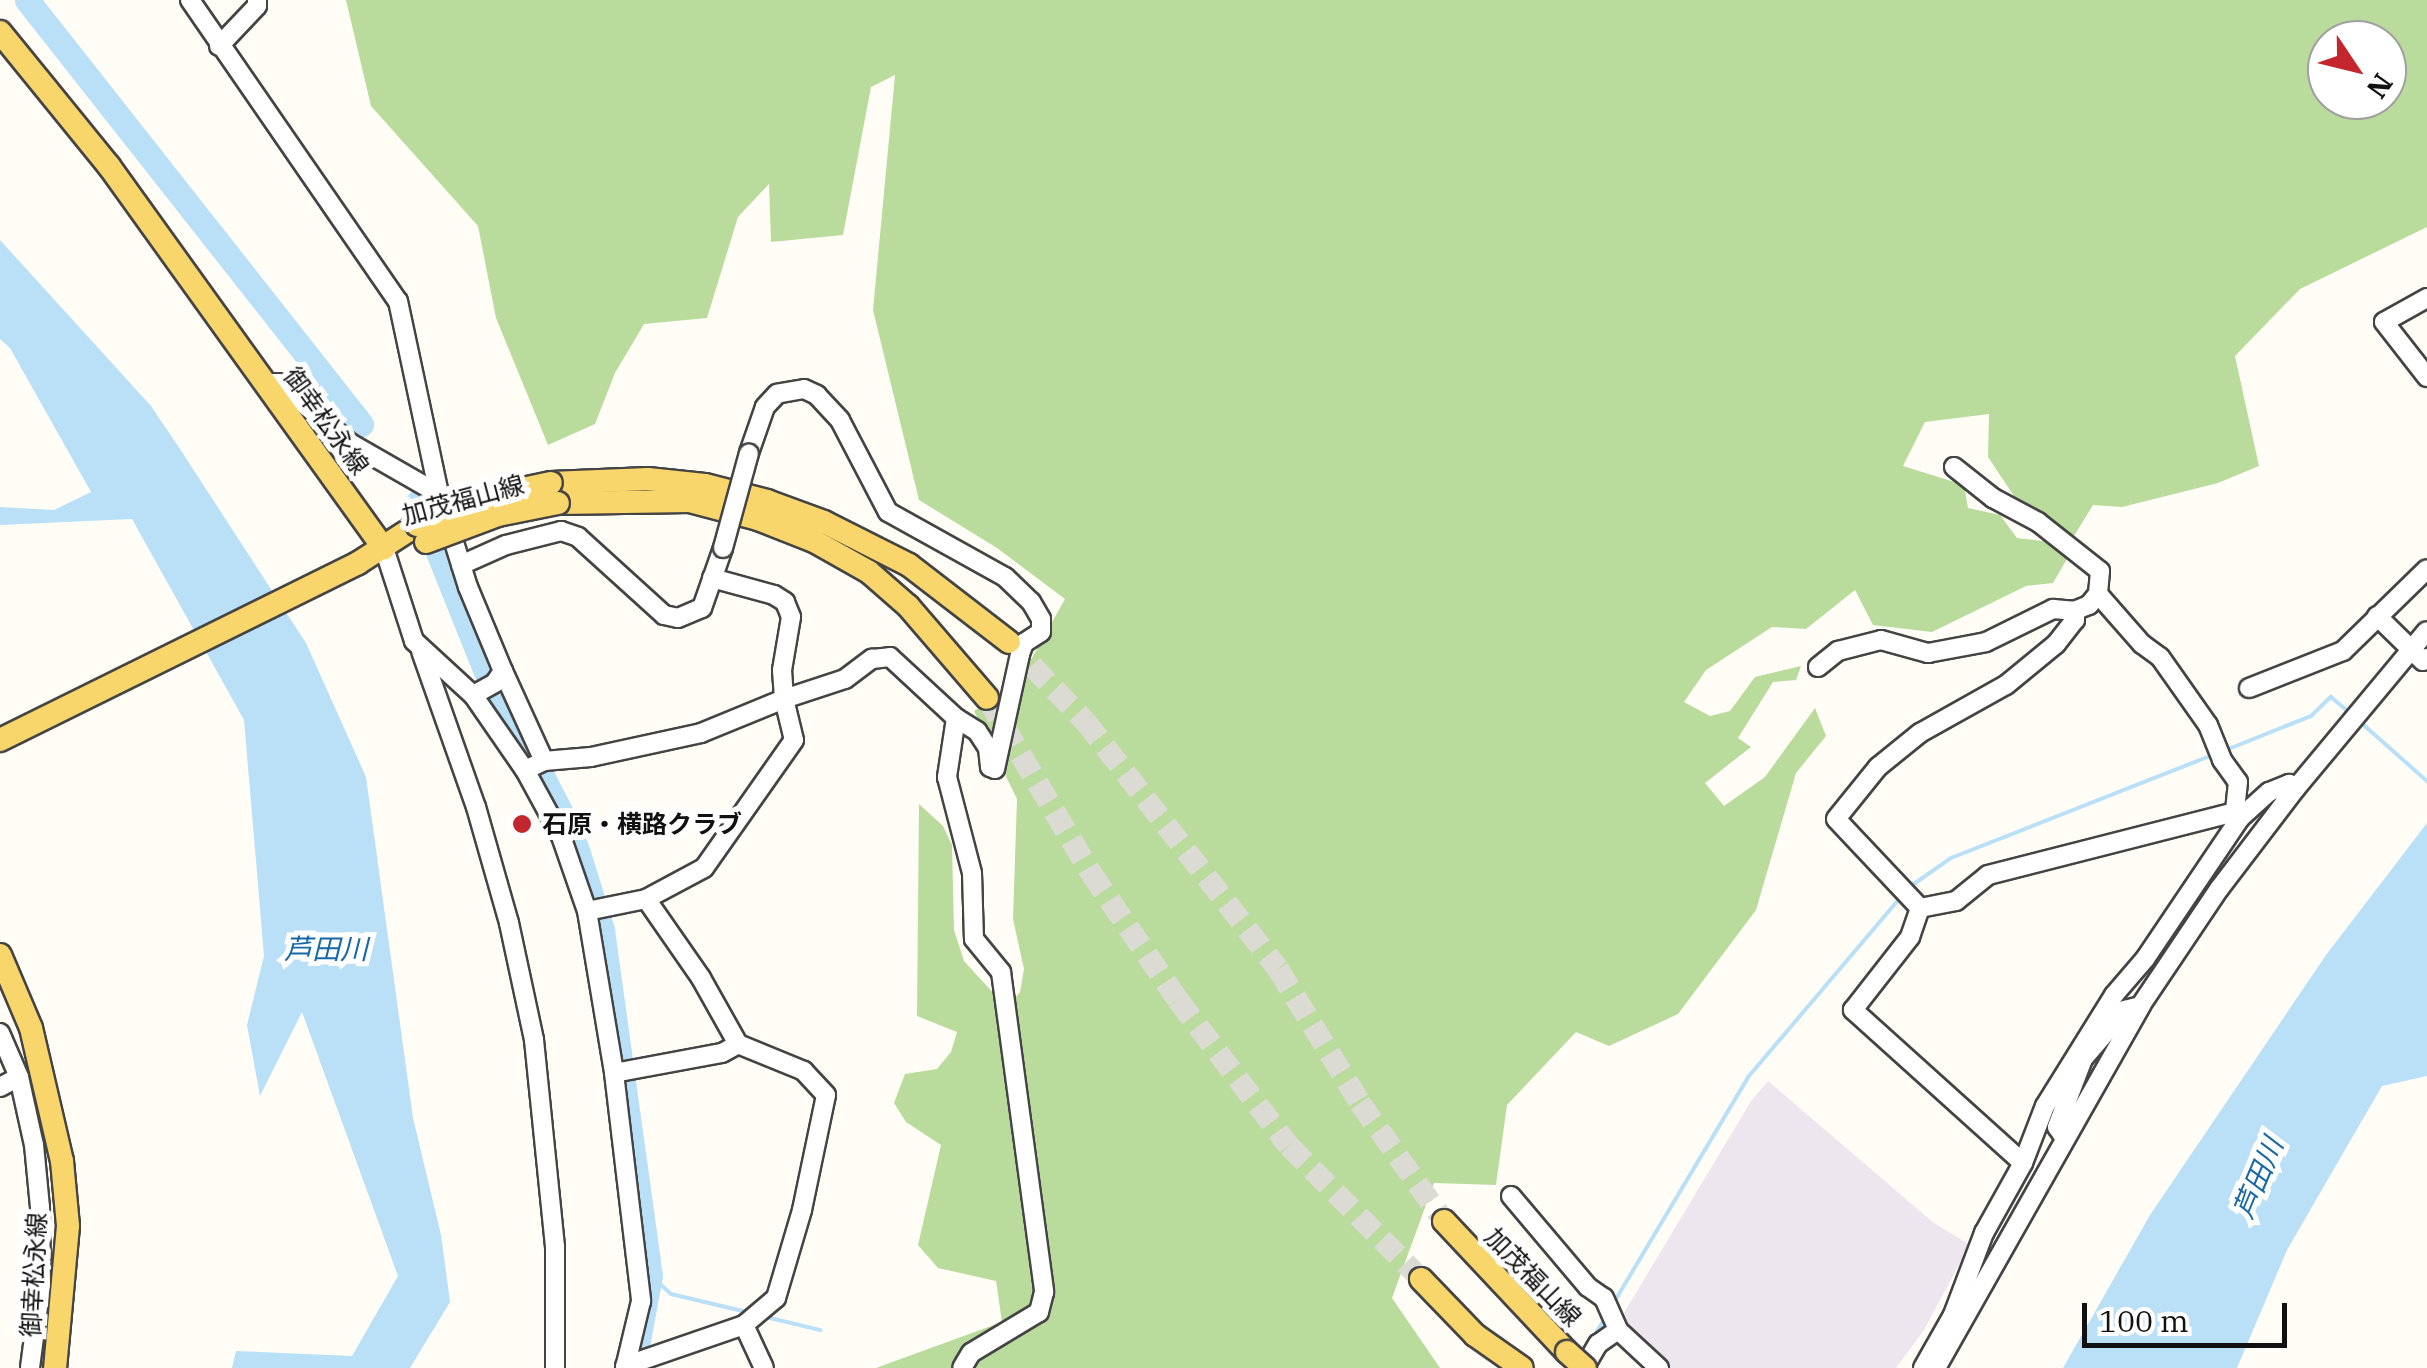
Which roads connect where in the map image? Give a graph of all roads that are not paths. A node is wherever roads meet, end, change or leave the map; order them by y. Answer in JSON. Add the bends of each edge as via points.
{"nodes":[{"id":1,"x":190,"y":0,"type":"edge"},
{"id":2,"x":257,"y":0,"type":"edge"},
{"id":3,"x":0,"y":32,"type":"edge"},
{"id":4,"x":219,"y":46,"type":"junction"},
{"id":5,"x":2427,"y":298,"type":"edge"},
{"id":6,"x":2427,"y":378,"type":"edge"},
{"id":7,"x":264,"y":383,"type":"junction"},
{"id":8,"x":1954,"y":467,"type":"dead end"},
{"id":9,"x":439,"y":494,"type":"junction"},
{"id":10,"x":555,"y":494,"type":"junction"},
{"id":11,"x":384,"y":548,"type":"junction"},
{"id":12,"x":461,"y":565,"type":"junction"},
{"id":13,"x":2427,"y":569,"type":"edge"},
{"id":14,"x":712,"y":578,"type":"junction"},
{"id":15,"x":2098,"y":594,"type":"junction"},
{"id":16,"x":2074,"y":611,"type":"junction"},
{"id":17,"x":2377,"y":616,"type":"junction"},
{"id":18,"x":2427,"y":631,"type":"edge"},
{"id":19,"x":1009,"y":642,"type":"tunnel mouth"},
{"id":20,"x":420,"y":650,"type":"junction"},
{"id":21,"x":2420,"y":654,"type":"edge"},
{"id":22,"x":1818,"y":667,"type":"dead end"},
{"id":23,"x":503,"y":671,"type":"junction"},
{"id":24,"x":2249,"y":688,"type":"dead end"},
{"id":25,"x":474,"y":696,"type":"junction"},
{"id":26,"x":988,"y":698,"type":"tunnel mouth"},
{"id":27,"x":784,"y":699,"type":"junction"},
{"id":28,"x":956,"y":718,"type":"junction"},
{"id":29,"x":0,"y":740,"type":"edge"},
{"id":30,"x":544,"y":762,"type":"junction"},
{"id":31,"x":524,"y":770,"type":"junction"},
{"id":32,"x":2296,"y":788,"type":"junction"},
{"id":33,"x":2237,"y":815,"type":"junction"},
{"id":34,"x":646,"y":898,"type":"junction"},
{"id":35,"x":1916,"y":904,"type":"junction"},
{"id":36,"x":593,"y":909,"type":"junction"},
{"id":37,"x":0,"y":955,"type":"edge"},
{"id":38,"x":0,"y":987,"type":"edge"},
{"id":39,"x":2141,"y":1006,"type":"junction"},
{"id":40,"x":31,"y":1028,"type":"junction"},
{"id":41,"x":0,"y":1033,"type":"edge"},
{"id":42,"x":738,"y":1044,"type":"junction"},
{"id":43,"x":2080,"y":1058,"type":"junction"},
{"id":44,"x":614,"y":1072,"type":"junction"},
{"id":45,"x":19,"y":1077,"type":"junction"},
{"id":46,"x":0,"y":1087,"type":"edge"},
{"id":47,"x":2064,"y":1137,"type":"junction"},
{"id":48,"x":2023,"y":1163,"type":"junction"},
{"id":49,"x":1511,"y":1196,"type":"dead end"},
{"id":50,"x":1444,"y":1221,"type":"tunnel mouth"},
{"id":51,"x":1421,"y":1279,"type":"tunnel mouth"},
{"id":52,"x":65,"y":1284,"type":"junction"},
{"id":53,"x":752,"y":1318,"type":"junction"},
{"id":54,"x":1618,"y":1330,"type":"junction"},
{"id":55,"x":1942,"y":1346,"type":"junction"},
{"id":56,"x":625,"y":1367,"type":"edge"},
{"id":57,"x":32,"y":1368,"type":"edge"},
{"id":58,"x":55,"y":1368,"type":"edge"},
{"id":59,"x":555,"y":1368,"type":"edge"},
{"id":60,"x":764,"y":1368,"type":"edge"},
{"id":61,"x":962,"y":1368,"type":"edge"},
{"id":62,"x":1522,"y":1368,"type":"edge"},
{"id":63,"x":1585,"y":1368,"type":"edge"},
{"id":64,"x":1659,"y":1368,"type":"edge"},
{"id":65,"x":1922,"y":1368,"type":"edge"},
{"id":66,"x":1936,"y":1368,"type":"edge"}],
"edges":[{"from":1,"to":4,"type":"street"},
{"from":2,"to":4,"type":"street"},
{"from":3,"to":7,"type":"main road","name":"御幸松永線","via":[[109,166]]},
{"from":4,"to":9,"type":"street","via":[[398,301]]},
{"from":5,"to":6,"type":"street","via":[[2384,322]]},
{"from":7,"to":9,"type":"street","via":[[279,383],[350,444]]},
{"from":7,"to":11,"type":"main road","name":"御幸松永線"},
{"from":8,"to":15,"type":"street","via":[[2100,572]]},
{"from":9,"to":12,"type":"street"},
{"from":10,"to":11,"type":"main road","name":"加茂福山線","bridge":true},
{"from":10,"to":19,"type":"main road","name":"加茂福山線","via":[[648,479],[766,501],[909,565]]},
{"from":10,"to":26,"type":"main road","name":"加茂福山線","via":[[690,500],[814,541],[869,572],[908,606]]},
{"from":11,"to":20,"type":"street"},
{"from":11,"to":29,"type":"main road"},
{"from":12,"to":14,"type":"street","via":[[561,531],[578,537],[664,615],[678,618],[702,608]]},
{"from":12,"to":23,"type":"street"},
{"from":13,"to":17,"type":"street"},
{"from":14,"to":27,"type":"street","via":[[785,602],[791,616]]},
{"from":14,"to":28,"type":"street","bridge":true,"via":[[765,407],[776,394],[804,389],[817,395],[840,420],[888,512],[1005,577],[1041,618],[1041,632],[1020,654],[996,769],[977,730]]},
{"from":15,"to":16,"type":"street"},
{"from":15,"to":33,"type":"street","via":[[2174,674],[2238,782]]},
{"from":16,"to":22,"type":"street","via":[[2053,609],[1986,642],[1928,653],[1881,640],[1838,651]]},
{"from":16,"to":35,"type":"street","via":[[2075,620],[2056,644],[2006,685],[1920,733],[1878,767],[1836,820]]},
{"from":17,"to":21,"type":"street"},
{"from":17,"to":24,"type":"street","via":[[2343,651]]},
{"from":18,"to":21,"type":"street"},
{"from":20,"to":25,"type":"street"},
{"from":20,"to":59,"type":"street","via":[[476,807],[534,1040],[555,1247]]},
{"from":21,"to":32,"type":"street"},
{"from":23,"to":25,"type":"street"},
{"from":23,"to":30,"type":"street"},
{"from":25,"to":31,"type":"street"},
{"from":27,"to":28,"type":"street","via":[[890,657]]},
{"from":27,"to":30,"type":"street","via":[[701,733]]},
{"from":27,"to":34,"type":"street","via":[[794,740],[732,831],[704,868]]},
{"from":28,"to":61,"type":"street","via":[[947,777],[972,873],[974,939],[1001,972],[1044,1292],[1038,1312],[971,1353]]},
{"from":30,"to":31,"type":"street"},
{"from":31,"to":36,"type":"street"},
{"from":32,"to":33,"type":"street","via":[[2269,792]]},
{"from":32,"to":39,"type":"street"},
{"from":33,"to":35,"type":"street","via":[[1988,876],[1956,900]]},
{"from":33,"to":43,"type":"street","via":[[2114,995]]},
{"from":34,"to":36,"type":"street"},
{"from":34,"to":42,"type":"street"},
{"from":35,"to":48,"type":"street","via":[[1910,937],[1853,1010]]},
{"from":36,"to":44,"type":"street"},
{"from":37,"to":40,"type":"main road","name":"御幸松永線"},
{"from":38,"to":40,"type":"street"},
{"from":39,"to":43,"type":"street","via":[[2125,1010]]},
{"from":39,"to":47,"type":"street"},
{"from":40,"to":52,"type":"main road","name":"御幸松永線","via":[[62,1161]]},
{"from":41,"to":45,"type":"street"},
{"from":42,"to":44,"type":"street","via":[[722,1053]]},
{"from":42,"to":53,"type":"street","via":[[804,1071],[826,1095],[783,1281],[776,1298]]},
{"from":43,"to":47,"type":"street","via":[[2057,1127]]},
{"from":43,"to":48,"type":"street","via":[[2045,1106]]},
{"from":44,"to":56,"type":"street","via":[[641,1301]]},
{"from":45,"to":46,"type":"street"},
{"from":45,"to":57,"type":"street","via":[[40,1206]]},
{"from":47,"to":55,"type":"street"},
{"from":48,"to":55,"type":"street","via":[[1984,1233]]},
{"from":49,"to":54,"type":"street","via":[[1604,1298]]},
{"from":50,"to":63,"type":"main road","name":"加茂福山線","bridge":true},
{"from":51,"to":62,"type":"main road","via":[[1475,1334]]},
{"from":52,"to":57,"type":"street"},
{"from":52,"to":58,"type":"main road","name":"御幸松永線"},
{"from":53,"to":56,"type":"street"},
{"from":53,"to":60,"type":"street"},
{"from":54,"to":63,"type":"street","via":[[1598,1344]]},
{"from":54,"to":64,"type":"street"},
{"from":55,"to":65,"type":"street"},
{"from":55,"to":66,"type":"street"}]}
